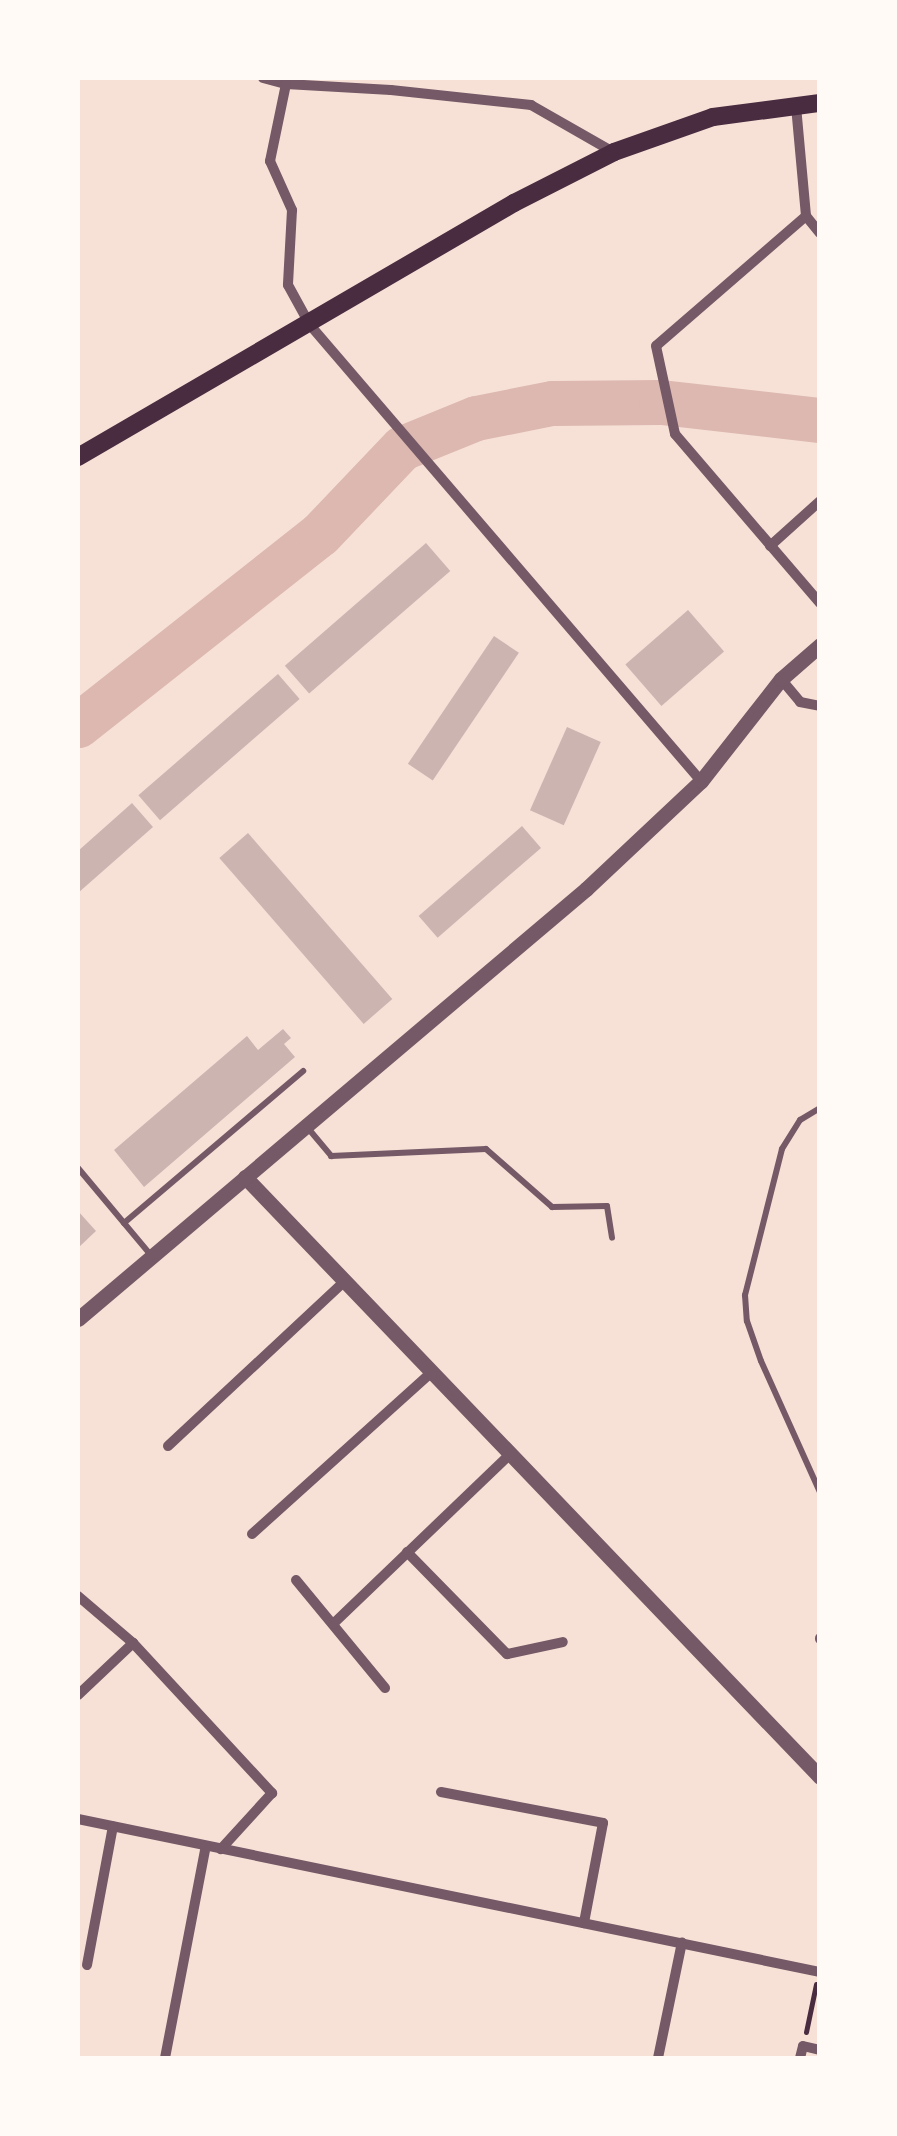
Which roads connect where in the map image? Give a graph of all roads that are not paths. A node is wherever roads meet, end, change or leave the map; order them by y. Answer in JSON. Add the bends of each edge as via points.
{"nodes":[{"id":1,"x":263,"y":78,"type":"edge"},
{"id":2,"x":286,"y":84,"type":"junction"},
{"id":3,"x":820,"y":104,"type":"edge"},
{"id":4,"x":796,"y":106,"type":"junction"},
{"id":5,"x":614,"y":152,"type":"junction"},
{"id":6,"x":806,"y":216,"type":"junction"},
{"id":7,"x":820,"y":232,"type":"edge"},
{"id":8,"x":310,"y":326,"type":"junction"},
{"id":9,"x":78,"y":457,"type":"edge"},
{"id":10,"x":820,"y":502,"type":"edge"},
{"id":11,"x":770,"y":546,"type":"junction"},
{"id":12,"x":820,"y":603,"type":"edge"},
{"id":13,"x":820,"y":645,"type":"edge"},
{"id":14,"x":781,"y":679,"type":"junction"},
{"id":15,"x":820,"y":706,"type":"edge"},
{"id":16,"x":701,"y":781,"type":"junction"},
{"id":17,"x":303,"y":1071,"type":"dead end"},
{"id":18,"x":820,"y":1108,"type":"edge"},
{"id":19,"x":306,"y":1126,"type":"junction"},
{"id":20,"x":78,"y":1168,"type":"edge"},
{"id":21,"x":245,"y":1177,"type":"junction"},
{"id":22,"x":124,"y":1223,"type":"junction"},
{"id":23,"x":612,"y":1238,"type":"dead end"},
{"id":24,"x":150,"y":1254,"type":"junction"},
{"id":25,"x":344,"y":1281,"type":"junction"},
{"id":26,"x":78,"y":1319,"type":"edge"},
{"id":27,"x":432,"y":1372,"type":"junction"},
{"id":28,"x":168,"y":1446,"type":"dead end"},
{"id":29,"x":510,"y":1454,"type":"junction"},
{"id":30,"x":820,"y":1492,"type":"edge"},
{"id":31,"x":252,"y":1534,"type":"dead end"},
{"id":32,"x":407,"y":1552,"type":"junction"},
{"id":33,"x":296,"y":1580,"type":"dead end"},
{"id":34,"x":78,"y":1596,"type":"edge"},
{"id":35,"x":332,"y":1624,"type":"junction"},
{"id":36,"x":133,"y":1642,"type":"junction"},
{"id":37,"x":563,"y":1642,"type":"dead end"},
{"id":38,"x":385,"y":1688,"type":"dead end"},
{"id":39,"x":78,"y":1695,"type":"edge"},
{"id":40,"x":820,"y":1776,"type":"edge"},
{"id":41,"x":441,"y":1792,"type":"dead end"},
{"id":42,"x":78,"y":1819,"type":"edge"},
{"id":43,"x":113,"y":1826,"type":"junction"},
{"id":44,"x":206,"y":1846,"type":"junction"},
{"id":45,"x":222,"y":1849,"type":"junction"},
{"id":46,"x":584,"y":1923,"type":"junction"},
{"id":47,"x":682,"y":1942,"type":"junction"},
{"id":48,"x":87,"y":1965,"type":"dead end"},
{"id":49,"x":819,"y":1972,"type":"edge"},
{"id":50,"x":820,"y":2050,"type":"edge"},
{"id":51,"x":802,"y":2052,"type":"edge"},
{"id":52,"x":165,"y":2058,"type":"edge"},
{"id":53,"x":658,"y":2058,"type":"edge"}],
"edges":[{"from":1,"to":2,"type":"street"},
{"from":2,"to":5,"type":"street","via":[[532,105]]},
{"from":2,"to":8,"type":"street","via":[[270,162],[292,210],[288,286]]},
{"from":3,"to":4,"type":"main road"},
{"from":4,"to":5,"type":"main road","via":[[713,117]]},
{"from":4,"to":6,"type":"street"},
{"from":5,"to":8,"type":"main road","via":[[514,203]]},
{"from":6,"to":7,"type":"street"},
{"from":6,"to":11,"type":"street","via":[[656,346],[675,434]]},
{"from":8,"to":9,"type":"main road"},
{"from":8,"to":16,"type":"street"},
{"from":10,"to":11,"type":"street"},
{"from":11,"to":12,"type":"street"},
{"from":13,"to":14,"type":"street"},
{"from":14,"to":15,"type":"street","via":[[800,702]]},
{"from":14,"to":16,"type":"street"},
{"from":16,"to":19,"type":"street","via":[[586,889]]},
{"from":17,"to":22,"type":"lane"},
{"from":18,"to":30,"type":"lane","via":[[800,1120],[782,1149],[745,1295],[746,1322],[760,1361]]},
{"from":19,"to":21,"type":"street"},
{"from":19,"to":23,"type":"lane","via":[[332,1156],[486,1149],[552,1208],[607,1206]]},
{"from":20,"to":22,"type":"lane"},
{"from":21,"to":24,"type":"street"},
{"from":21,"to":25,"type":"street"},
{"from":22,"to":24,"type":"lane"},
{"from":24,"to":26,"type":"street"},
{"from":25,"to":27,"type":"street"},
{"from":25,"to":28,"type":"street"},
{"from":27,"to":29,"type":"street"},
{"from":27,"to":31,"type":"street"},
{"from":29,"to":32,"type":"street"},
{"from":29,"to":40,"type":"street"},
{"from":32,"to":35,"type":"street"},
{"from":32,"to":37,"type":"street","via":[[507,1654]]},
{"from":33,"to":35,"type":"street"},
{"from":34,"to":36,"type":"street"},
{"from":35,"to":38,"type":"street"},
{"from":36,"to":39,"type":"street"},
{"from":36,"to":45,"type":"street","via":[[272,1793]]},
{"from":41,"to":46,"type":"street","via":[[604,1823]]},
{"from":42,"to":43,"type":"street"},
{"from":43,"to":44,"type":"street"},
{"from":43,"to":48,"type":"street"},
{"from":44,"to":45,"type":"street"},
{"from":44,"to":52,"type":"street"},
{"from":45,"to":46,"type":"street"},
{"from":46,"to":47,"type":"street"},
{"from":47,"to":49,"type":"street"},
{"from":47,"to":53,"type":"street"},
{"from":50,"to":51,"type":"street"}]}
